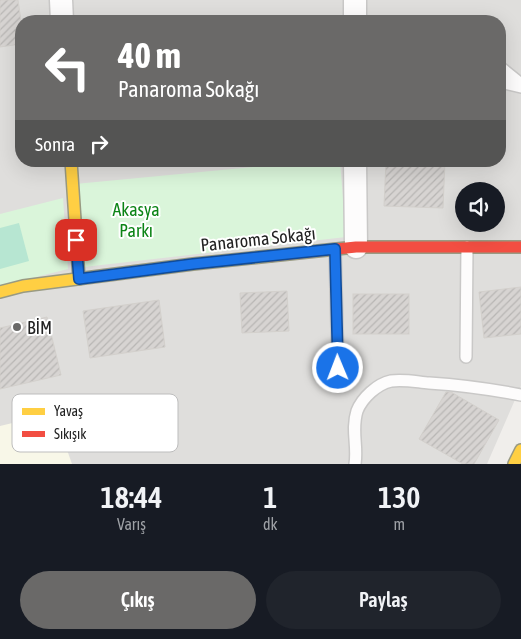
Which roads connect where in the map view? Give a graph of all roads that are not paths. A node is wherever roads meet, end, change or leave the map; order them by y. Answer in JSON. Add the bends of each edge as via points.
{"nodes":[{"id":1,"x":61,"y":0,"type":"edge"},
{"id":2,"x":356,"y":0,"type":"edge"},
{"id":3,"x":62,"y":15,"type":"edge"},
{"id":4,"x":355,"y":15,"type":"edge"},
{"id":5,"x":506,"y":72,"type":"edge"},
{"id":6,"x":506,"y":83,"type":"edge"},
{"id":7,"x":521,"y":86,"type":"edge"},
{"id":8,"x":71,"y":167,"type":"edge"},
{"id":9,"x":355,"y":167,"type":"edge"},
{"id":10,"x":467,"y":247,"type":"junction"},
{"id":11,"x":345,"y":248,"type":"junction"},
{"id":12,"x":521,"y":248,"type":"edge"},
{"id":13,"x":79,"y":279,"type":"junction"},
{"id":14,"x":0,"y":292,"type":"edge"},
{"id":15,"x":466,"y":358,"type":"dead end"},
{"id":16,"x":338,"y":368,"type":"dead end"},
{"id":17,"x":521,"y":395,"type":"edge"},
{"id":18,"x":521,"y":450,"type":"edge"},
{"id":19,"x":355,"y":464,"type":"edge"},
{"id":20,"x":514,"y":464,"type":"edge"}],
"edges":[{"from":1,"to":3,"type":"street"},
{"from":2,"to":4,"type":"street"},
{"from":5,"to":7,"type":"lane"},
{"from":6,"to":7,"type":"lane"},
{"from":8,"to":13,"type":"street"},
{"from":9,"to":11,"type":"street"},
{"from":10,"to":11,"type":"street","name":"Panaroma Sokağı"},
{"from":10,"to":12,"type":"street","name":"Panaroma Sokağı"},
{"from":10,"to":15,"type":"lane"},
{"from":11,"to":13,"type":"street","name":"Panaroma Sokağı"},
{"from":11,"to":16,"type":"lane"},
{"from":13,"to":14,"type":"street","name":"Panaroma Sokağı"},
{"from":17,"to":19,"type":"lane","via":[[415,381],[379,386],[358,409],[353,426]]},
{"from":18,"to":20,"type":"street"}]}
